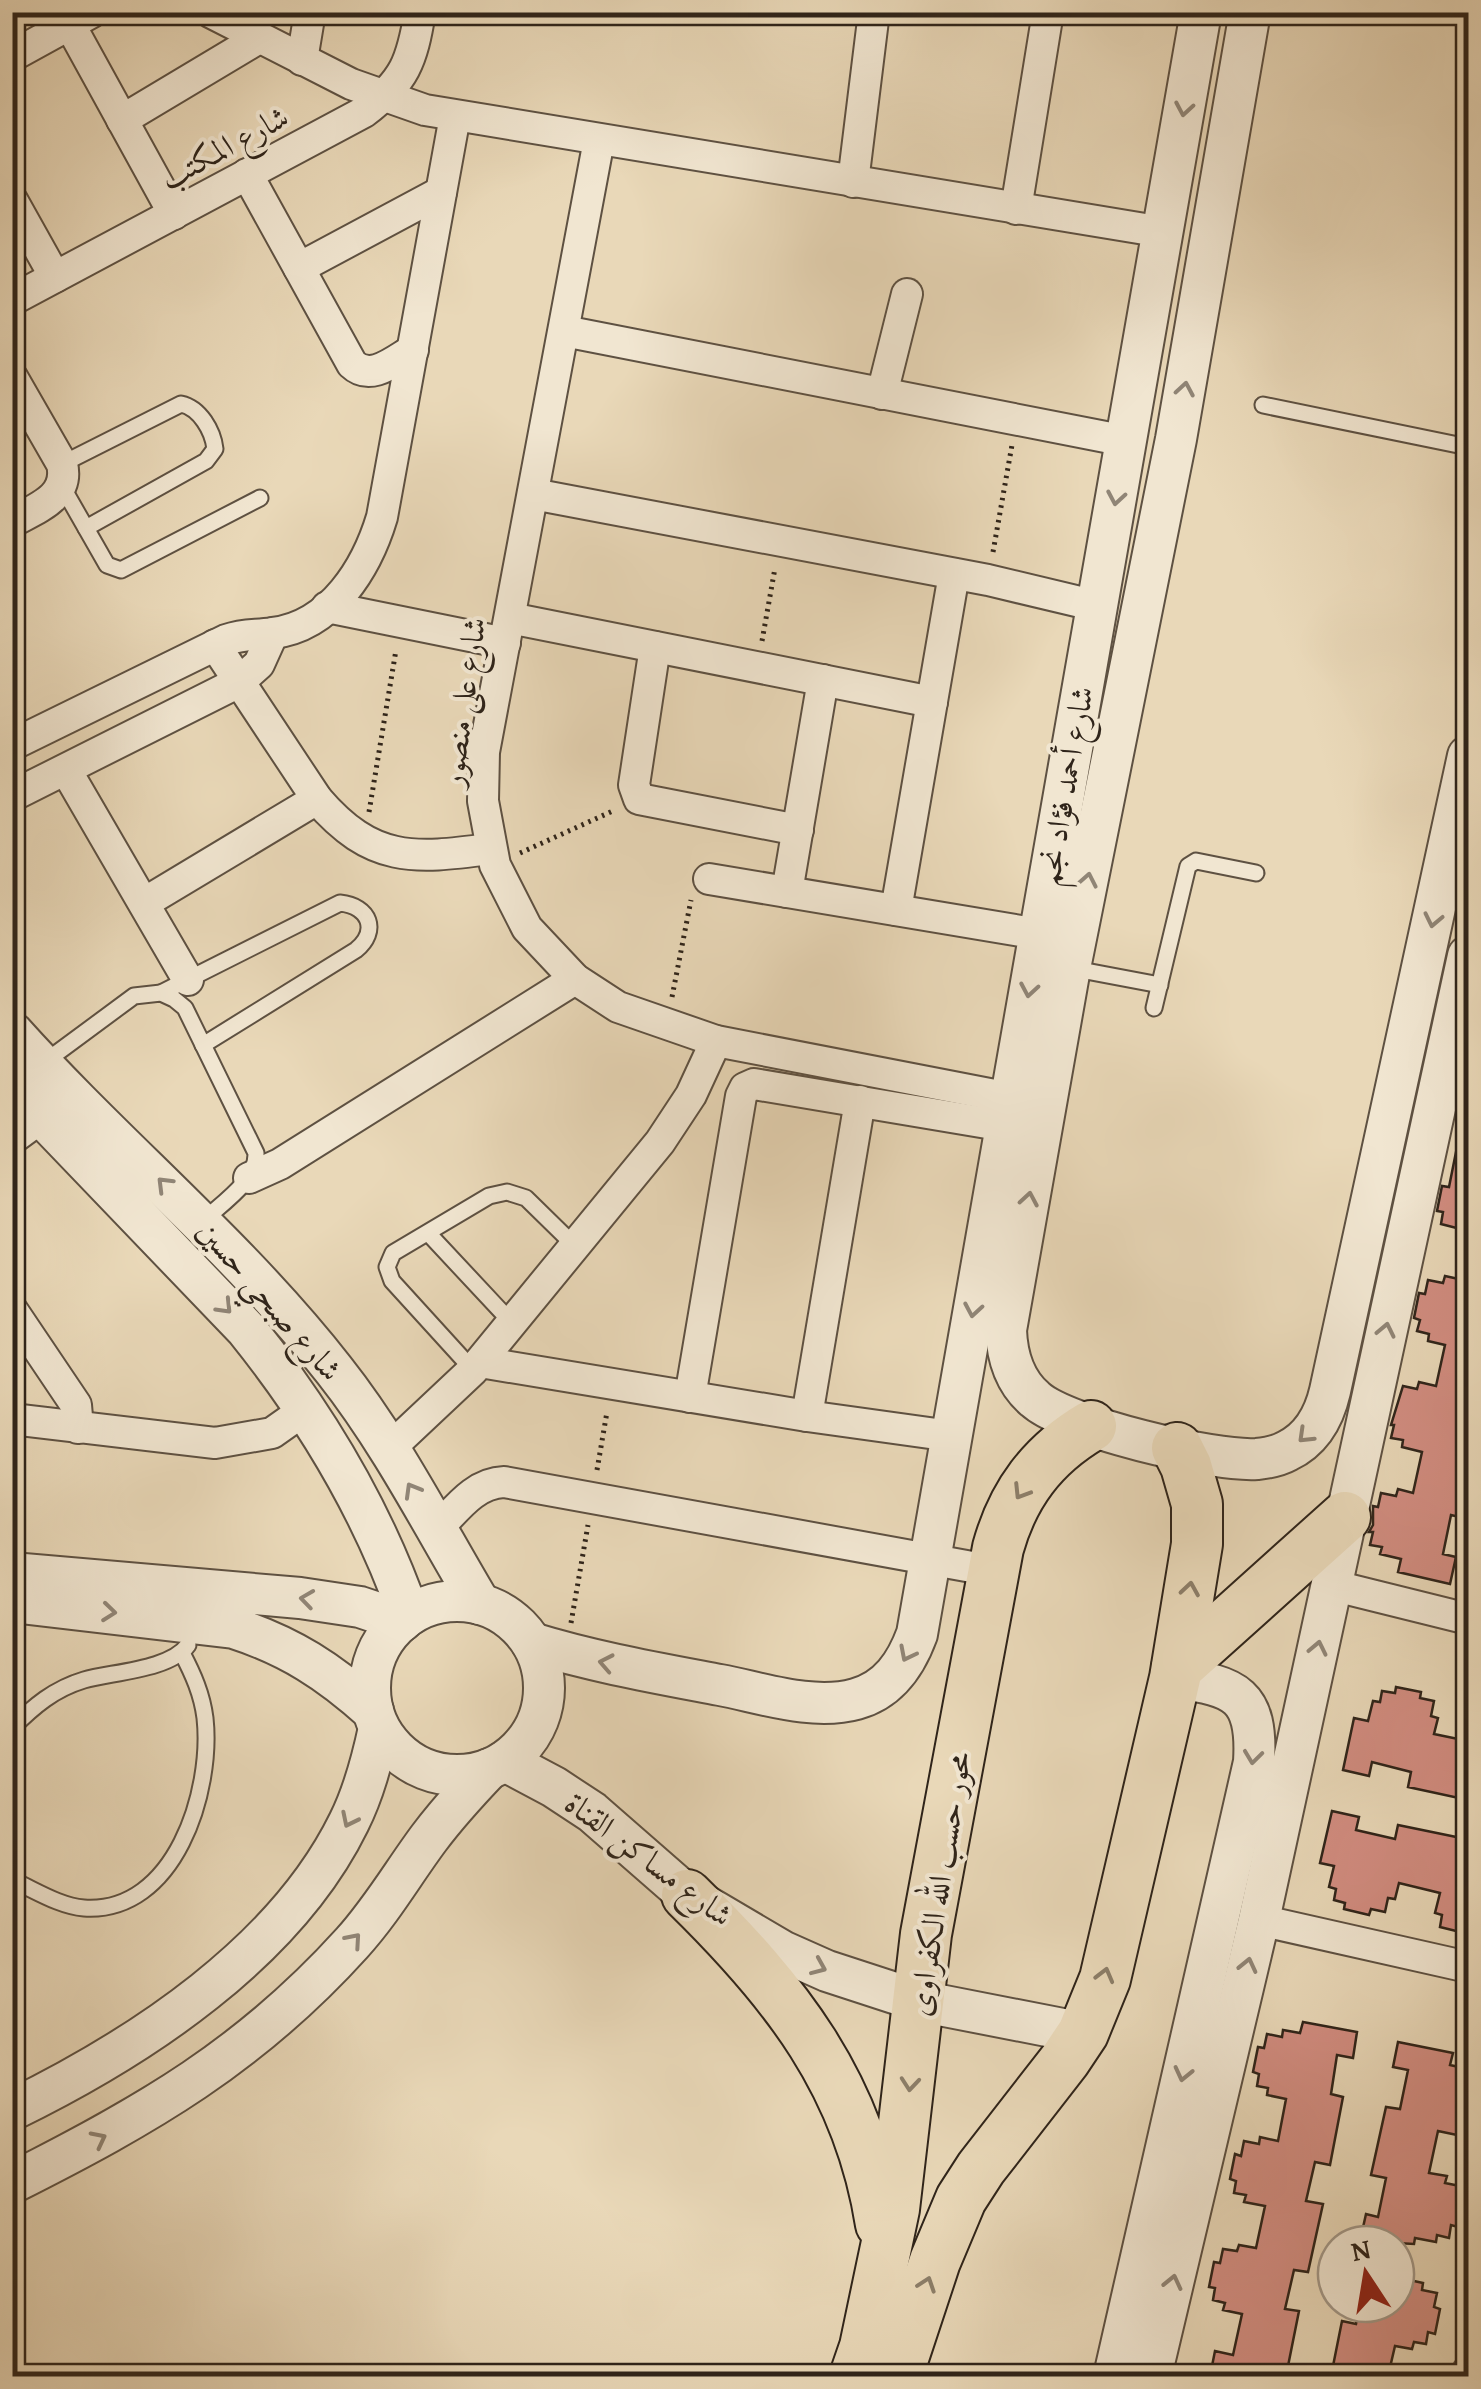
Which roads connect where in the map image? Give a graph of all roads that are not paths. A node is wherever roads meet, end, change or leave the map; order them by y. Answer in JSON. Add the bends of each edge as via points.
{"nodes":[{"id":1,"x":310,"y":12,"type":"edge"},
{"id":2,"x":420,"y":12,"type":"edge"},
{"id":3,"x":874,"y":12,"type":"edge"},
{"id":4,"x":1048,"y":12,"type":"edge"},
{"id":5,"x":1201,"y":12,"type":"edge"},
{"id":6,"x":1250,"y":12,"type":"edge"},
{"id":7,"x":213,"y":14,"type":"edge"},
{"id":8,"x":81,"y":19,"type":"edge"},
{"id":9,"x":259,"y":38,"type":"junction"},
{"id":10,"x":12,"y":56,"type":"edge"},
{"id":11,"x":302,"y":60,"type":"junction"},
{"id":12,"x":384,"y":97,"type":"junction"},
{"id":13,"x":455,"y":116,"type":"junction"},
{"id":14,"x":122,"y":120,"type":"junction"},
{"id":15,"x":600,"y":140,"type":"junction"},
{"id":16,"x":248,"y":174,"type":"junction"},
{"id":17,"x":852,"y":182,"type":"junction"},
{"id":18,"x":441,"y":192,"type":"junction"},
{"id":19,"x":12,"y":200,"type":"edge"},
{"id":20,"x":1016,"y":210,"type":"junction"},
{"id":21,"x":174,"y":214,"type":"junction"},
{"id":22,"x":1162,"y":232,"type":"junction"},
{"id":23,"x":299,"y":268,"type":"junction"},
{"id":24,"x":55,"y":278,"type":"junction"},
{"id":25,"x":907,"y":294,"type":"dead end"},
{"id":26,"x":12,"y":300,"type":"edge"},
{"id":27,"x":564,"y":331,"type":"junction"},
{"id":28,"x":412,"y":350,"type":"junction"},
{"id":29,"x":12,"y":377,"type":"edge"},
{"id":30,"x":882,"y":394,"type":"junction"},
{"id":31,"x":1263,"y":405,"type":"dead end"},
{"id":32,"x":1126,"y":441,"type":"junction"},
{"id":33,"x":1468,"y":447,"type":"edge"},
{"id":34,"x":62,"y":476,"type":"junction"},
{"id":35,"x":533,"y":494,"type":"junction"},
{"id":36,"x":260,"y":498,"type":"dead end"},
{"id":37,"x":12,"y":522,"type":"edge"},
{"id":38,"x":86,"y":528,"type":"junction"},
{"id":39,"x":954,"y":574,"type":"junction"},
{"id":40,"x":1097,"y":606,"type":"junction"},
{"id":41,"x":327,"y":608,"type":"junction"},
{"id":42,"x":508,"y":631,"type":"junction"},
{"id":43,"x":273,"y":633,"type":"junction"},
{"id":44,"x":215,"y":646,"type":"junction"},
{"id":45,"x":654,"y":647,"type":"junction"},
{"id":46,"x":823,"y":680,"type":"junction"},
{"id":47,"x":240,"y":682,"type":"junction"},
{"id":48,"x":932,"y":702,"type":"junction"},
{"id":49,"x":12,"y":745,"type":"edge"},
{"id":50,"x":1468,"y":756,"type":"edge"},
{"id":51,"x":66,"y":770,"type":"junction"},
{"id":52,"x":12,"y":796,"type":"edge"},
{"id":53,"x":318,"y":798,"type":"junction"},
{"id":54,"x":798,"y":830,"type":"junction"},
{"id":55,"x":492,"y":857,"type":"junction"},
{"id":56,"x":1256,"y":873,"type":"dead end"},
{"id":57,"x":700,"y":888,"type":"road end"},
{"id":58,"x":788,"y":892,"type":"junction"},
{"id":59,"x":144,"y":904,"type":"junction"},
{"id":60,"x":896,"y":910,"type":"junction"},
{"id":61,"x":1039,"y":934,"type":"junction"},
{"id":62,"x":1070,"y":968,"type":"junction"},
{"id":63,"x":574,"y":979,"type":"junction"},
{"id":64,"x":1466,"y":979,"type":"edge"},
{"id":65,"x":1160,"y":985,"type":"junction"},
{"id":66,"x":175,"y":987,"type":"junction"},
{"id":67,"x":1154,"y":1008,"type":"dead end"},
{"id":68,"x":12,"y":1032,"type":"edge"},
{"id":69,"x":716,"y":1040,"type":"junction"},
{"id":70,"x":203,"y":1045,"type":"junction"},
{"id":71,"x":28,"y":1074,"type":"edge"},
{"id":72,"x":860,"y":1100,"type":"junction"},
{"id":73,"x":1008,"y":1112,"type":"junction"},
{"id":74,"x":27,"y":1128,"type":"edge"},
{"id":75,"x":248,"y":1178,"type":"junction"},
{"id":76,"x":202,"y":1222,"type":"junction"},
{"id":77,"x":428,"y":1233,"type":"junction"},
{"id":78,"x":575,"y":1246,"type":"junction"},
{"id":79,"x":12,"y":1310,"type":"edge"},
{"id":80,"x":512,"y":1323,"type":"junction"},
{"id":81,"x":477,"y":1366,"type":"junction"},
{"id":82,"x":690,"y":1397,"type":"junction"},
{"id":83,"x":306,"y":1409,"type":"junction"},
{"id":84,"x":807,"y":1416,"type":"junction"},
{"id":85,"x":12,"y":1419,"type":"edge"},
{"id":86,"x":1090,"y":1426,"type":"junction"},
{"id":87,"x":78,"y":1428,"type":"junction"},
{"id":88,"x":951,"y":1436,"type":"junction"},
{"id":89,"x":1177,"y":1448,"type":"junction"},
{"id":90,"x":388,"y":1449,"type":"junction"},
{"id":91,"x":1346,"y":1516,"type":"junction"},
{"id":92,"x":436,"y":1530,"type":"junction"},
{"id":93,"x":929,"y":1559,"type":"junction"},
{"id":94,"x":994,"y":1571,"type":"junction"},
{"id":95,"x":12,"y":1573,"type":"edge"},
{"id":96,"x":1332,"y":1585,"type":"junction"},
{"id":97,"x":12,"y":1602,"type":"edge"},
{"id":98,"x":480,"y":1604,"type":"junction"},
{"id":99,"x":406,"y":1618,"type":"junction"},
{"id":100,"x":1468,"y":1618,"type":"edge"},
{"id":101,"x":194,"y":1638,"type":"junction"},
{"id":102,"x":532,"y":1643,"type":"junction"},
{"id":103,"x":1176,"y":1673,"type":"junction"},
{"id":104,"x":376,"y":1719,"type":"junction"},
{"id":105,"x":12,"y":1728,"type":"edge"},
{"id":106,"x":497,"y":1765,"type":"junction"},
{"id":107,"x":12,"y":1880,"type":"edge"},
{"id":108,"x":686,"y":1895,"type":"junction"},
{"id":109,"x":1259,"y":1920,"type":"junction"},
{"id":110,"x":1468,"y":1967,"type":"edge"},
{"id":111,"x":919,"y":2001,"type":"junction"},
{"id":112,"x":1083,"y":2032,"type":"junction"},
{"id":113,"x":12,"y":2110,"type":"edge"},
{"id":114,"x":12,"y":2183,"type":"edge"},
{"id":115,"x":886,"y":2257,"type":"junction"},
{"id":116,"x":854,"y":2376,"type":"edge"},
{"id":117,"x":897,"y":2376,"type":"edge"},
{"id":118,"x":1114,"y":2376,"type":"edge"},
{"id":119,"x":1151,"y":2376,"type":"edge"}],
"edges":[{"from":1,"to":11,"type":"street"},
{"from":2,"to":12,"type":"street","name":"شارع المكتب","via":[[413,55]]},
{"from":3,"to":17,"type":"street"},
{"from":4,"to":20,"type":"street"},
{"from":5,"to":22,"type":"street","name":"شارع أحمد فؤاد نجم","one_way":true},
{"from":62,"to":6,"type":"street","name":"شارع أحمد فؤاد نجم","one_way":true,"via":[[1176,439]]},
{"from":7,"to":9,"type":"street"},
{"from":8,"to":10,"type":"street"},
{"from":8,"to":14,"type":"street"},
{"from":9,"to":11,"type":"street"},
{"from":9,"to":14,"type":"street"},
{"from":11,"to":12,"type":"street"},
{"from":12,"to":13,"type":"street"},
{"from":12,"to":16,"type":"street","name":"شارع المكتب"},
{"from":13,"to":15,"type":"street"},
{"from":13,"to":18,"type":"street"},
{"from":14,"to":21,"type":"street"},
{"from":15,"to":17,"type":"street"},
{"from":15,"to":27,"type":"street","name":"شارع على منصور"},
{"from":16,"to":21,"type":"street","name":"شارع المكتب"},
{"from":16,"to":23,"type":"street"},
{"from":17,"to":20,"type":"street"},
{"from":18,"to":23,"type":"street"},
{"from":18,"to":28,"type":"street"},
{"from":19,"to":24,"type":"street"},
{"from":20,"to":22,"type":"street"},
{"from":21,"to":24,"type":"street","name":"شارع المكتب"},
{"from":22,"to":32,"type":"street","name":"شارع أحمد فؤاد نجم"},
{"from":23,"to":28,"type":"street","via":[[358,370],[374,372]]},
{"from":24,"to":26,"type":"street","name":"شارع المكتب"},
{"from":25,"to":30,"type":"street"},
{"from":27,"to":30,"type":"street"},
{"from":27,"to":35,"type":"street","name":"شارع على منصور"},
{"from":28,"to":41,"type":"street","via":[[372,551]]},
{"from":29,"to":34,"type":"street"},
{"from":30,"to":32,"type":"street"},
{"from":31,"to":33,"type":"lane"},
{"from":32,"to":40,"type":"street","name":"شارع أحمد فؤاد نجم","one_way":true},
{"from":34,"to":37,"type":"street","via":[[54,497]]},
{"from":34,"to":38,"type":"lane"},
{"from":34,"to":38,"type":"lane","via":[[182,404],[197,410],[215,441],[212,456]]},
{"from":35,"to":39,"type":"street"},
{"from":35,"to":42,"type":"street","name":"شارع على منصور"},
{"from":36,"to":38,"type":"lane","via":[[121,570],[107,565]]},
{"from":39,"to":40,"type":"street"},
{"from":39,"to":48,"type":"street"},
{"from":40,"to":61,"type":"street","name":"شارع أحمد فؤاد نجم"},
{"from":41,"to":42,"type":"street"},
{"from":41,"to":43,"type":"street"},
{"from":42,"to":45,"type":"street"},
{"from":42,"to":55,"type":"street","name":"شارع على منصور","via":[[484,752],[482,801]]},
{"from":43,"to":44,"type":"street","via":[[240,635]]},
{"from":43,"to":47,"type":"street","via":[[260,664]]},
{"from":44,"to":47,"type":"street"},
{"from":44,"to":49,"type":"street"},
{"from":45,"to":46,"type":"street"},
{"from":45,"to":54,"type":"street","via":[[634,786],[640,799]]},
{"from":46,"to":48,"type":"street"},
{"from":46,"to":54,"type":"street"},
{"from":47,"to":51,"type":"street"},
{"from":47,"to":53,"type":"street"},
{"from":48,"to":60,"type":"street"},
{"from":50,"to":89,"type":"street","name":"شارع أحمد فؤاد نجم","one_way":true,"via":[[1326,1406],[1311,1433],[1271,1457],[1239,1459]]},
{"from":51,"to":52,"type":"street"},
{"from":51,"to":59,"type":"street"},
{"from":53,"to":55,"type":"street","via":[[364,840],[403,854]]},
{"from":53,"to":59,"type":"street"},
{"from":54,"to":58,"type":"street"},
{"from":55,"to":63,"type":"street","name":"شارع على منصور","via":[[526,928]]},
{"from":56,"to":65,"type":"lane","via":[[1196,861],[1188,866]]},
{"from":57,"to":58,"type":"street"},
{"from":58,"to":60,"type":"street"},
{"from":59,"to":66,"type":"street"},
{"from":60,"to":61,"type":"street"},
{"from":61,"to":73,"type":"street","name":"شارع أحمد فؤاد نجم","one_way":true},
{"from":62,"to":65,"type":"lane"},
{"from":86,"to":62,"type":"street","name":"شارع أحمد فؤاد نجم","one_way":true,"via":[[1032,1397],[1012,1366],[1006,1330]]},
{"from":63,"to":69,"type":"street","name":"شارع على منصور","via":[[618,1007]]},
{"from":63,"to":75,"type":"street"},
{"from":91,"to":64,"type":"street","one_way":true},
{"from":65,"to":67,"type":"lane"},
{"from":66,"to":70,"type":"lane"},
{"from":66,"to":70,"type":"lane","via":[[340,903],[366,913],[367,941],[356,950]]},
{"from":66,"to":71,"type":"lane","via":[[134,996]]},
{"from":68,"to":71,"type":"street","name":"شارع صبحي حسين"},
{"from":69,"to":73,"type":"street","name":"شارع على منصور"},
{"from":69,"to":78,"type":"street","via":[[676,1119]]},
{"from":70,"to":75,"type":"lane","via":[[254,1145],[256,1162]]},
{"from":71,"to":74,"type":"street","name":"شارع صبحي حسين"},
{"from":76,"to":71,"type":"street","name":"شارع صبحي حسين","one_way":true},
{"from":72,"to":73,"type":"street"},
{"from":72,"to":82,"type":"street","via":[[754,1084],[742,1091]]},
{"from":72,"to":84,"type":"street"},
{"from":73,"to":88,"type":"street","name":"شارع أحمد فؤاد نجم","one_way":true},
{"from":74,"to":83,"type":"street","name":"شارع صبحي حسين","one_way":true,"via":[[246,1329]]},
{"from":75,"to":76,"type":"lane"},
{"from":76,"to":90,"type":"street","name":"شارع صبحي حسين","via":[[316,1347]]},
{"from":77,"to":78,"type":"lane","via":[[488,1196],[507,1192],[526,1198]]},
{"from":77,"to":80,"type":"lane"},
{"from":77,"to":81,"type":"lane","via":[[393,1253],[388,1274]]},
{"from":78,"to":80,"type":"street"},
{"from":79,"to":87,"type":"street","via":[[76,1405]]},
{"from":80,"to":81,"type":"street"},
{"from":81,"to":82,"type":"street"},
{"from":81,"to":90,"type":"street"},
{"from":82,"to":84,"type":"street"},
{"from":83,"to":87,"type":"street","via":[[272,1434],[236,1442]]},
{"from":83,"to":99,"type":"street","name":"شارع صبحي حسين","via":[[378,1534]]},
{"from":84,"to":88,"type":"street"},
{"from":85,"to":87,"type":"street"},
{"from":86,"to":89,"type":"street","name":"شارع أحمد فؤاد نجم"},
{"from":86,"to":94,"type":"main road","name":"محور حسب الله الكفراوى","one_way":true,"via":[[1053,1451],[1024,1486],[1004,1526]]},
{"from":88,"to":93,"type":"street","name":"شارع أحمد فؤاد نجم"},
{"from":103,"to":89,"type":"main road","one_way":true,"via":[[1198,1524]]},
{"from":92,"to":90,"type":"street","name":"شارع صبحي حسين","one_way":true},
{"from":91,"to":96,"type":"street"},
{"from":91,"to":103,"type":"main road"},
{"from":92,"to":93,"type":"street","via":[[472,1494],[504,1482]]},
{"from":92,"to":98,"type":"street","name":"شارع صبحي حسين"},
{"from":93,"to":94,"type":"street"},
{"from":93,"to":102,"type":"street","one_way":true,"via":[[909,1655],[896,1674],[857,1699],[812,1702]]},
{"from":94,"to":111,"type":"main road","name":"محور حسب الله الكفراوى"},
{"from":99,"to":95,"type":"street","one_way":true,"via":[[300,1598]]},
{"from":96,"to":100,"type":"street"},
{"from":109,"to":96,"type":"street","one_way":true},
{"from":97,"to":101,"type":"street","one_way":true},
{"from":98,"to":99,"type":"street","via":[[444,1602]]},
{"from":98,"to":102,"type":"street","via":[[510,1619]]},
{"from":99,"to":104,"type":"street","via":[[378,1652],[370,1691]]},
{"from":101,"to":104,"type":"street","via":[[234,1628],[287,1647],[336,1678]]},
{"from":101,"to":105,"type":"lane","via":[[148,1666],[82,1681],[39,1701]]},
{"from":101,"to":107,"type":"lane","via":[[205,1762],[191,1820],[170,1864],[150,1886],[106,1907],[56,1901]]},
{"from":102,"to":106,"type":"street","via":[[544,1698],[532,1734]]},
{"from":112,"to":103,"type":"main road","one_way":true,"via":[[1105,1979]]},
{"from":103,"to":118,"type":"street","one_way":true,"via":[[1236,1695],[1252,1718],[1254,1762]]},
{"from":104,"to":106,"type":"street","via":[[389,1743],[418,1766],[453,1775]]},
{"from":104,"to":113,"type":"street","one_way":true,"via":[[362,1792],[333,1852],[294,1903],[174,2016],[83,2075]]},
{"from":106,"to":108,"type":"street","name":"شارع مساكن القناة","via":[[554,1787],[592,1812]]},
{"from":114,"to":106,"type":"street","one_way":true,"via":[[164,2102],[281,2014],[355,1940],[432,1834]]},
{"from":108,"to":111,"type":"street","name":"شارع مساكن القناة","one_way":true,"via":[[827,1971]]},
{"from":108,"to":115,"type":"main road","via":[[757,1966],[812,2040],[868,2167]]},
{"from":109,"to":110,"type":"street"},
{"from":119,"to":109,"type":"street","one_way":true},
{"from":111,"to":112,"type":"street","name":"شارع مساكن القناة"},
{"from":111,"to":115,"type":"main road","name":"محور حسب الله الكفراوى","one_way":true},
{"from":117,"to":112,"type":"main road","one_way":true,"via":[[961,2199]]},
{"from":115,"to":116,"type":"main road","name":"محور حسب الله الكفراوى"}]}
